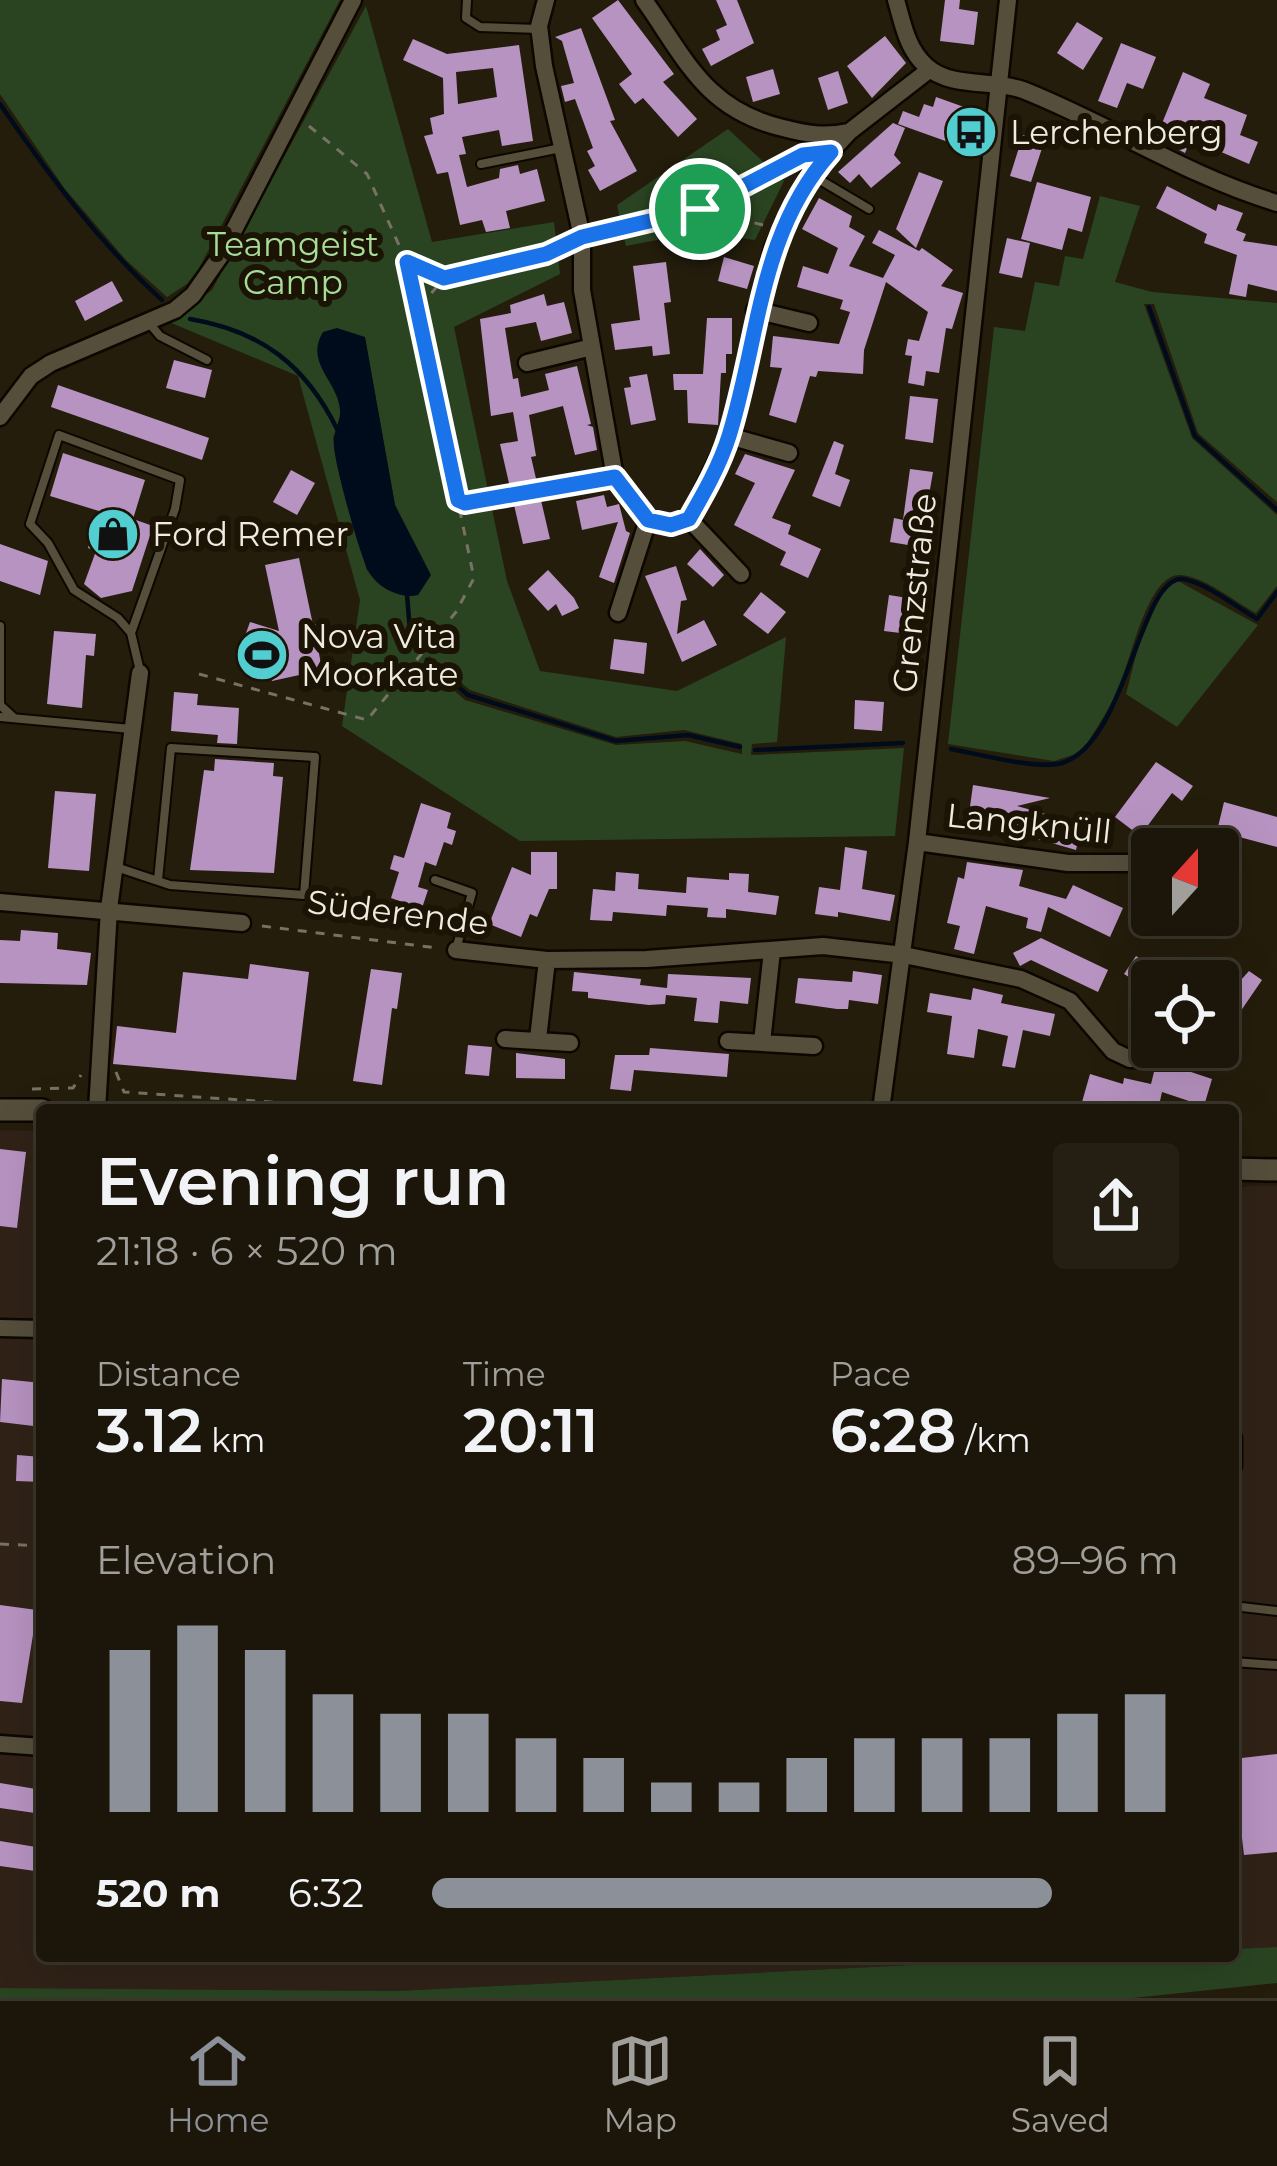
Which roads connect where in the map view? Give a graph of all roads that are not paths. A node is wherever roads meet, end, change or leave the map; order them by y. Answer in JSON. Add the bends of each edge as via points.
{"nodes":[{"id":1,"x":352,"y":0,"type":"edge"},
{"id":2,"x":467,"y":0,"type":"edge"},
{"id":3,"x":546,"y":0,"type":"edge"},
{"id":4,"x":644,"y":0,"type":"edge"},
{"id":5,"x":896,"y":0,"type":"edge"},
{"id":6,"x":1008,"y":0,"type":"edge"},
{"id":7,"x":539,"y":29,"type":"junction"},
{"id":8,"x":929,"y":70,"type":"junction"},
{"id":9,"x":1000,"y":82,"type":"junction"},
{"id":10,"x":849,"y":132,"type":"junction"},
{"id":11,"x":562,"y":147,"type":"junction"},
{"id":12,"x":481,"y":164,"type":"dead end"},
{"id":13,"x":810,"y":174,"type":"junction"},
{"id":14,"x":1277,"y":203,"type":"edge"},
{"id":15,"x":869,"y":209,"type":"dead end"},
{"id":16,"x":755,"y":310,"type":"junction"},
{"id":17,"x":149,"y":323,"type":"junction"},
{"id":18,"x":809,"y":323,"type":"dead end"},
{"id":19,"x":592,"y":347,"type":"junction"},
{"id":20,"x":208,"y":360,"type":"dead end"},
{"id":21,"x":527,"y":363,"type":"dead end"},
{"id":22,"x":0,"y":417,"type":"edge"},
{"id":23,"x":729,"y":436,"type":"junction"},
{"id":24,"x":789,"y":453,"type":"dead end"},
{"id":25,"x":615,"y":477,"type":"junction"},
{"id":26,"x":559,"y":487,"type":"road end"},
{"id":27,"x":689,"y":519,"type":"junction"},
{"id":28,"x":648,"y":520,"type":"junction"},
{"id":29,"x":741,"y":574,"type":"dead end"},
{"id":30,"x":618,"y":613,"type":"dead end"},
{"id":31,"x":0,"y":626,"type":"edge"},
{"id":32,"x":131,"y":633,"type":"junction"},
{"id":33,"x":140,"y":673,"type":"joint"},
{"id":34,"x":0,"y":717,"type":"edge"},
{"id":35,"x":14,"y":718,"type":"junction"},
{"id":36,"x":133,"y":730,"type":"junction"},
{"id":37,"x":917,"y":842,"type":"junction"},
{"id":38,"x":1131,"y":863,"type":"edge"},
{"id":39,"x":115,"y":867,"type":"junction"},
{"id":40,"x":158,"y":880,"type":"junction"},
{"id":41,"x":434,"y":880,"type":"dead end"},
{"id":42,"x":0,"y":902,"type":"edge"},
{"id":43,"x":109,"y":909,"type":"junction"},
{"id":44,"x":242,"y":923,"type":"road end"},
{"id":45,"x":455,"y":950,"type":"joint"},
{"id":46,"x":772,"y":951,"type":"junction"},
{"id":47,"x":904,"y":955,"type":"junction"},
{"id":48,"x":547,"y":960,"type":"junction"},
{"id":49,"x":506,"y":1039,"type":"dead end"},
{"id":50,"x":538,"y":1039,"type":"junction"},
{"id":51,"x":728,"y":1041,"type":"dead end"},
{"id":52,"x":762,"y":1042,"type":"junction"},
{"id":53,"x":569,"y":1043,"type":"dead end"},
{"id":54,"x":814,"y":1046,"type":"dead end"},
{"id":55,"x":1131,"y":1059,"type":"edge"},
{"id":56,"x":97,"y":1104,"type":"edge"},
{"id":57,"x":882,"y":1104,"type":"edge"},
{"id":58,"x":0,"y":1110,"type":"edge"},
{"id":59,"x":36,"y":1110,"type":"edge"},
{"id":60,"x":1239,"y":1169,"type":"edge"},
{"id":61,"x":1277,"y":1170,"type":"edge"},
{"id":62,"x":0,"y":1328,"type":"edge"},
{"id":63,"x":36,"y":1329,"type":"edge"},
{"id":64,"x":1239,"y":1607,"type":"edge"},
{"id":65,"x":1277,"y":1612,"type":"edge"},
{"id":66,"x":1239,"y":1662,"type":"edge"},
{"id":67,"x":1277,"y":1665,"type":"edge"},
{"id":68,"x":0,"y":1744,"type":"edge"},
{"id":69,"x":36,"y":1747,"type":"edge"}],
"edges":[{"from":1,"to":17,"type":"street","via":[[207,277]]},
{"from":2,"to":7,"type":"lane","via":[[466,18],[480,27]]},
{"from":3,"to":7,"type":"street"},
{"from":4,"to":10,"type":"street","via":[[733,112],[808,135]]},
{"from":5,"to":8,"type":"street","via":[[910,47]]},
{"from":6,"to":9,"type":"street","name":"Grenzstraße"},
{"from":7,"to":11,"type":"street"},
{"from":8,"to":9,"type":"street"},
{"from":8,"to":10,"type":"street"},
{"from":9,"to":14,"type":"street"},
{"from":9,"to":37,"type":"street","name":"Grenzstraße"},
{"from":10,"to":13,"type":"street"},
{"from":11,"to":12,"type":"lane"},
{"from":11,"to":19,"type":"street","via":[[582,237]]},
{"from":13,"to":15,"type":"lane"},
{"from":13,"to":16,"type":"street"},
{"from":16,"to":18,"type":"street"},
{"from":16,"to":23,"type":"street"},
{"from":17,"to":20,"type":"lane"},
{"from":17,"to":22,"type":"street","via":[[31,376]]},
{"from":19,"to":21,"type":"street"},
{"from":19,"to":25,"type":"street"},
{"from":23,"to":24,"type":"street"},
{"from":23,"to":27,"type":"street"},
{"from":25,"to":26,"type":"street"},
{"from":25,"to":28,"type":"street"},
{"from":27,"to":28,"type":"street"},
{"from":27,"to":29,"type":"street"},
{"from":28,"to":30,"type":"street"},
{"from":31,"to":35,"type":"lane","via":[[0,706]]},
{"from":32,"to":32,"type":"lane","via":[[74,590],[30,524],[59,435],[180,480]]},
{"from":32,"to":33,"type":"lane"},
{"from":33,"to":36,"type":"street"},
{"from":34,"to":35,"type":"lane"},
{"from":35,"to":36,"type":"lane"},
{"from":36,"to":39,"type":"street"},
{"from":37,"to":38,"type":"street","name":"Langknüll","via":[[1068,863]]},
{"from":37,"to":47,"type":"street","name":"Grenzstraße"},
{"from":39,"to":40,"type":"lane"},
{"from":39,"to":43,"type":"street"},
{"from":40,"to":40,"type":"lane","via":[[304,895],[315,757],[171,748]]},
{"from":41,"to":45,"type":"lane","via":[[472,893]]},
{"from":42,"to":43,"type":"street"},
{"from":43,"to":44,"type":"street"},
{"from":43,"to":56,"type":"street"},
{"from":45,"to":48,"type":"street","name":"Süderende"},
{"from":46,"to":47,"type":"street","name":"Süderende","via":[[823,946]]},
{"from":46,"to":48,"type":"street","name":"Süderende"},
{"from":46,"to":52,"type":"street"},
{"from":47,"to":55,"type":"street","name":"Süderende","via":[[1021,979],[1070,1001],[1113,1051]]},
{"from":47,"to":57,"type":"street","name":"Grenzstraße"},
{"from":48,"to":50,"type":"street"},
{"from":49,"to":50,"type":"street"},
{"from":50,"to":53,"type":"street"},
{"from":51,"to":52,"type":"street"},
{"from":52,"to":54,"type":"street"},
{"from":58,"to":59,"type":"street"},
{"from":60,"to":61,"type":"street"},
{"from":62,"to":63,"type":"street"},
{"from":64,"to":65,"type":"lane"},
{"from":66,"to":67,"type":"lane"},
{"from":68,"to":69,"type":"street"}]}
